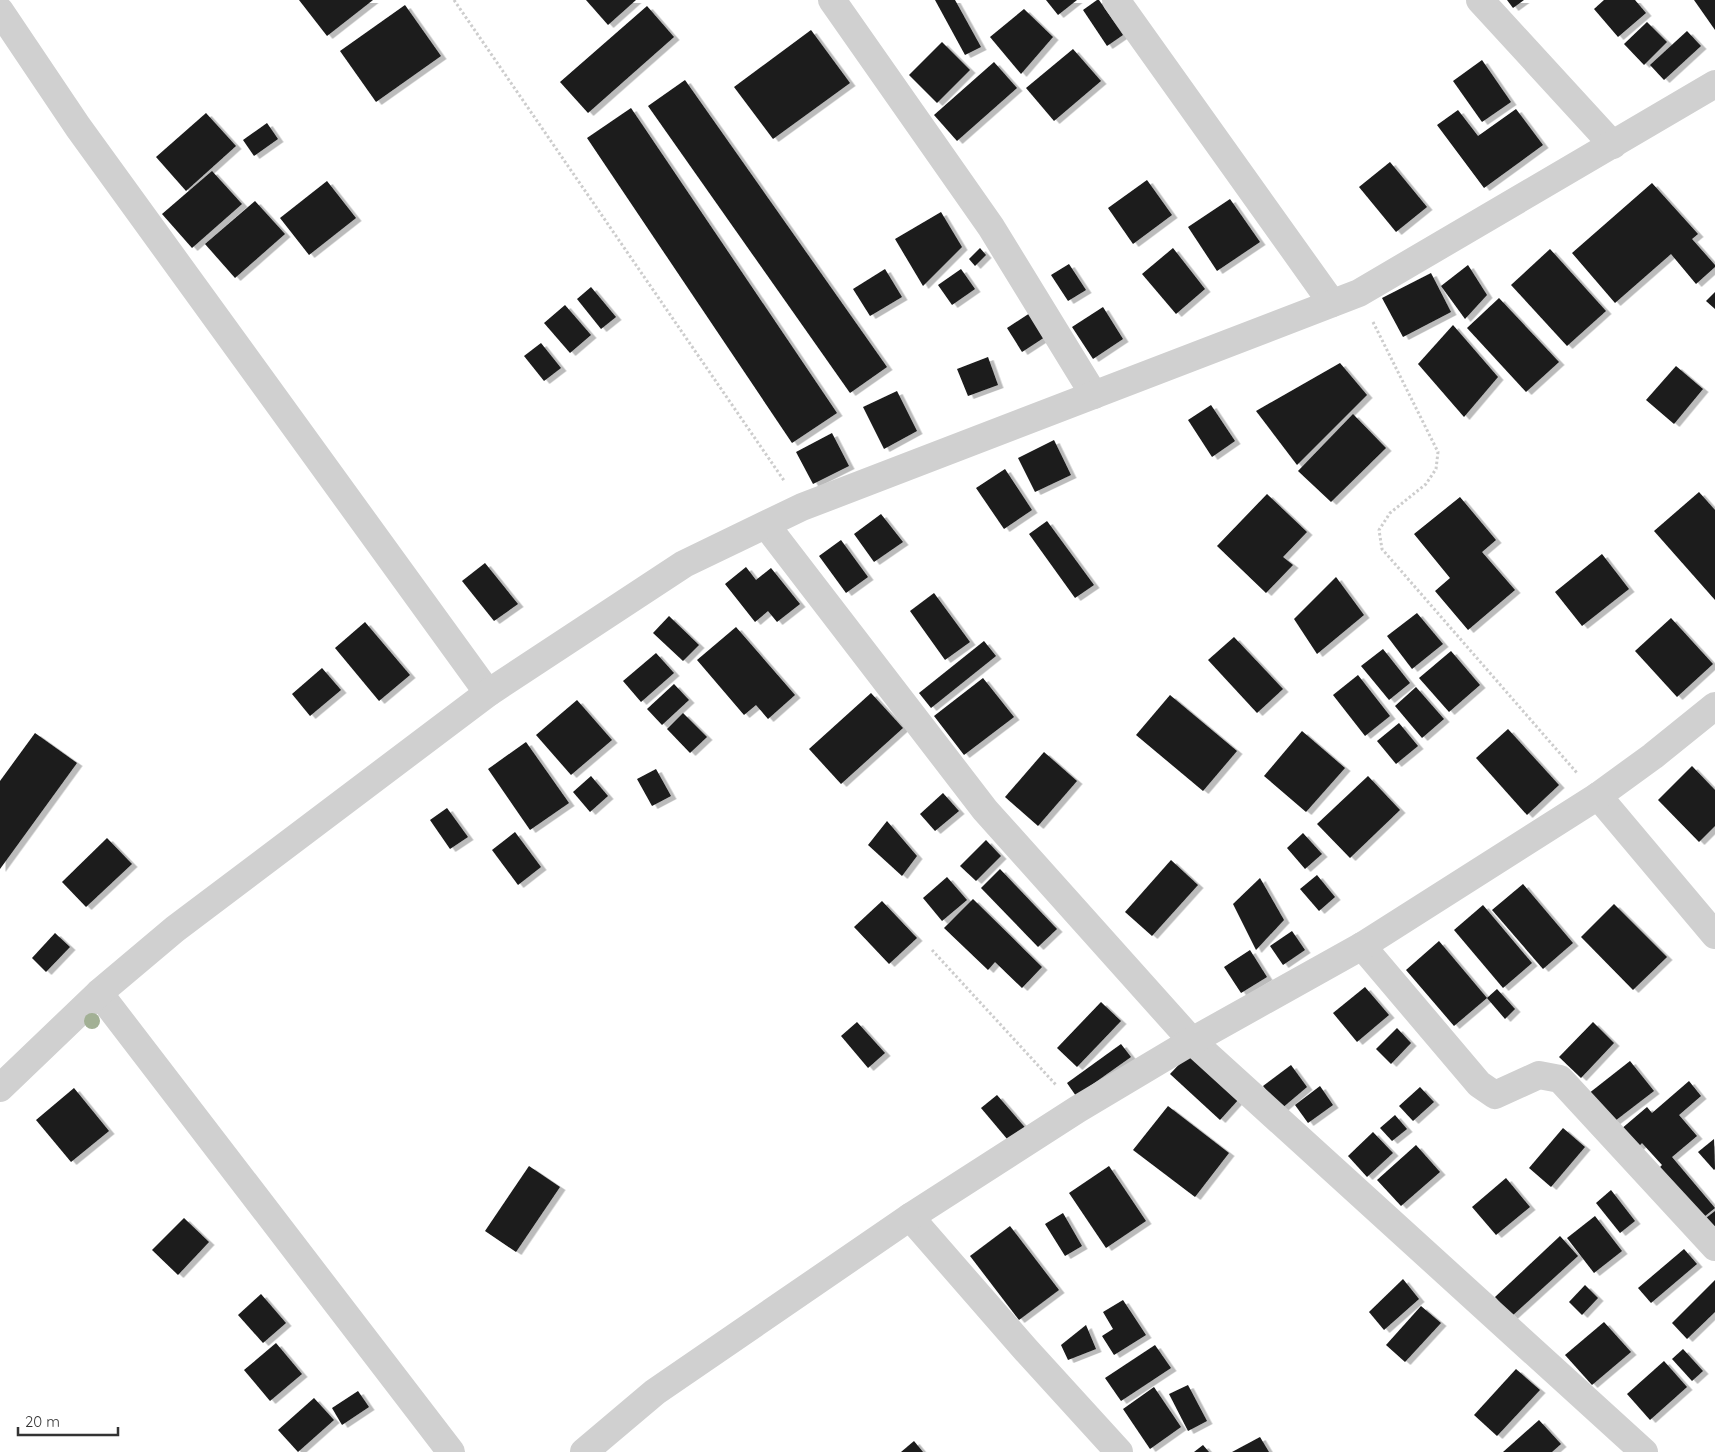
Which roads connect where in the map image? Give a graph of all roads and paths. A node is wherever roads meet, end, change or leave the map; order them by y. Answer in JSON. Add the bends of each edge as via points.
{"nodes":[{"id":1,"x":454,"y":0,"type":"edge"},
{"id":2,"x":832,"y":0,"type":"edge"},
{"id":3,"x":1116,"y":0,"type":"edge"},
{"id":4,"x":1480,"y":0,"type":"edge"},
{"id":5,"x":0,"y":11,"type":"edge"},
{"id":6,"x":1714,"y":85,"type":"edge"},
{"id":7,"x":1613,"y":145,"type":"junction"},
{"id":8,"x":1358,"y":293,"type":"junction"},
{"id":9,"x":1332,"y":303,"type":"junction"},
{"id":10,"x":1094,"y":395,"type":"junction"},
{"id":11,"x":802,"y":507,"type":"junction"},
{"id":12,"x":766,"y":525,"type":"junction"},
{"id":13,"x":488,"y":693,"type":"junction"},
{"id":14,"x":1715,"y":706,"type":"edge"},
{"id":15,"x":1598,"y":796,"type":"junction"},
{"id":16,"x":1715,"y":935,"type":"edge"},
{"id":17,"x":1362,"y":946,"type":"junction"},
{"id":18,"x":932,"y":950,"type":"dead end"},
{"id":19,"x":99,"y":992,"type":"junction"},
{"id":20,"x":1192,"y":1041,"type":"junction"},
{"id":21,"x":0,"y":1088,"type":"edge"},
{"id":22,"x":1078,"y":1108,"type":"junction"},
{"id":23,"x":910,"y":1217,"type":"junction"},
{"id":24,"x":1715,"y":1247,"type":"edge"},
{"id":25,"x":451,"y":1452,"type":"edge"},
{"id":26,"x":584,"y":1452,"type":"edge"},
{"id":27,"x":1119,"y":1452,"type":"edge"},
{"id":28,"x":1644,"y":1452,"type":"edge"}],
"edges":[{"from":1,"to":11,"type":"path"},
{"from":2,"to":10,"type":"street","via":[[991,227]]},
{"from":3,"to":9,"type":"street"},
{"from":4,"to":7,"type":"street"},
{"from":5,"to":13,"type":"street","via":[[78,127]]},
{"from":6,"to":7,"type":"street"},
{"from":7,"to":8,"type":"street"},
{"from":8,"to":9,"type":"street"},
{"from":8,"to":15,"type":"path","via":[[1438,452],[1436,468],[1426,484],[1390,513],[1379,530],[1382,549]]},
{"from":9,"to":10,"type":"street"},
{"from":10,"to":11,"type":"street"},
{"from":11,"to":12,"type":"street"},
{"from":12,"to":13,"type":"street","via":[[684,564]]},
{"from":12,"to":20,"type":"street","via":[[985,810]]},
{"from":13,"to":19,"type":"street","via":[[175,929]]},
{"from":14,"to":15,"type":"street"},
{"from":15,"to":16,"type":"street"},
{"from":15,"to":17,"type":"street"},
{"from":17,"to":20,"type":"street"},
{"from":17,"to":24,"type":"street","via":[[1479,1084],[1495,1095],[1538,1075],[1560,1079]]},
{"from":18,"to":22,"type":"path"},
{"from":19,"to":21,"type":"street"},
{"from":19,"to":25,"type":"street"},
{"from":20,"to":22,"type":"street"},
{"from":20,"to":28,"type":"street"},
{"from":22,"to":23,"type":"street"},
{"from":23,"to":26,"type":"street","via":[[654,1392]]},
{"from":23,"to":27,"type":"street"}]}
